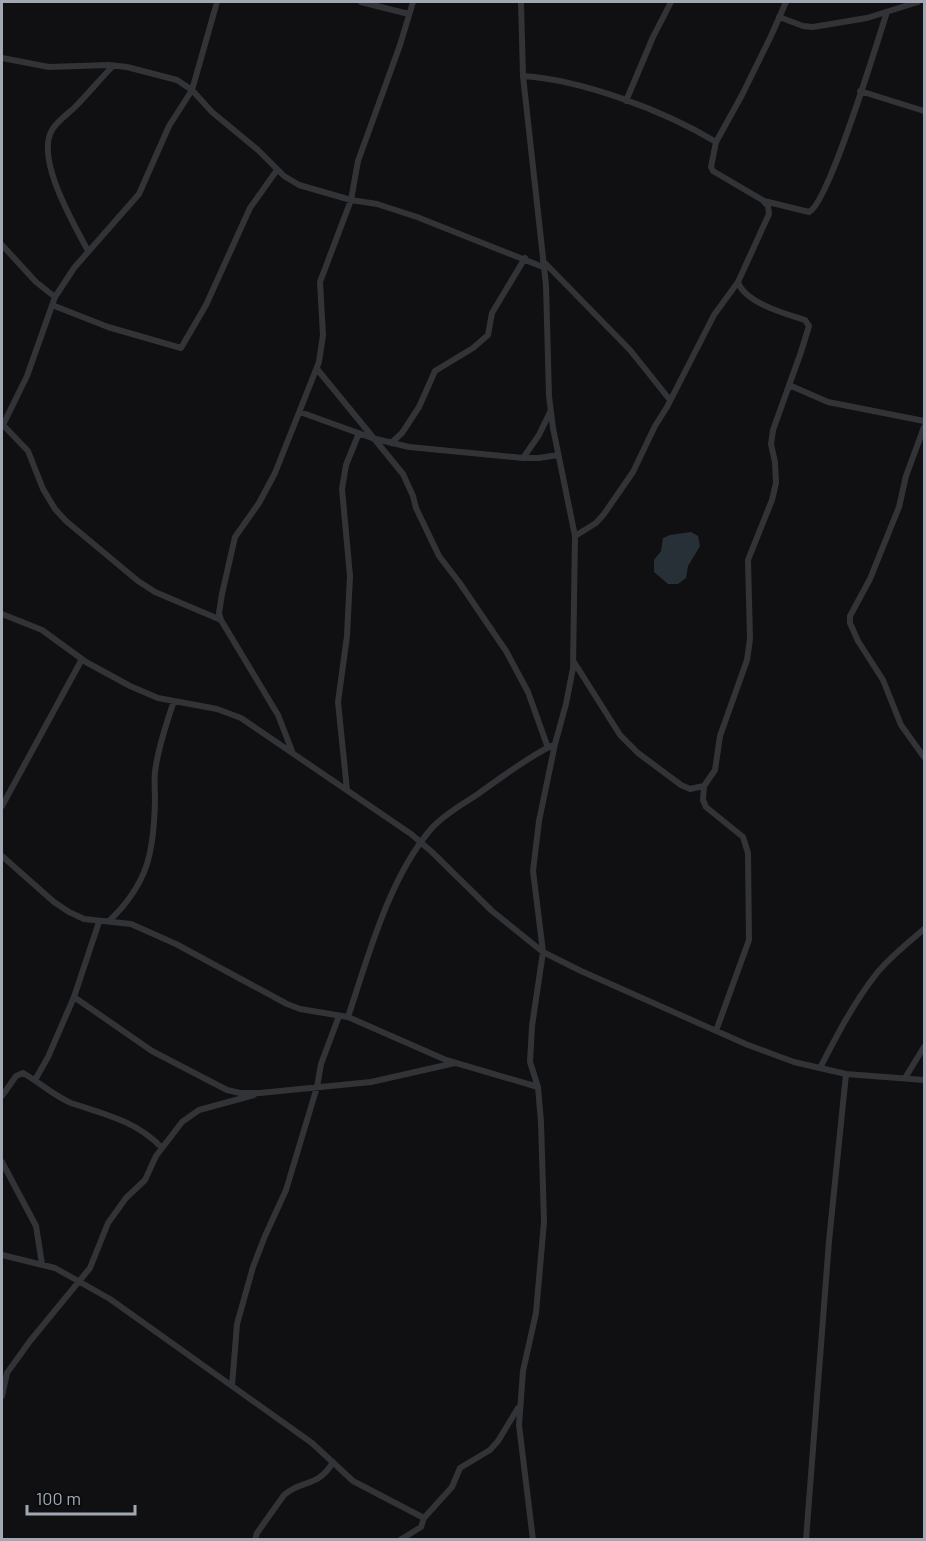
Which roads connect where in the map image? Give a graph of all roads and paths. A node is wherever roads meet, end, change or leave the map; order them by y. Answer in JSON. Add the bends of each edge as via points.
{"nodes":[{"id":1,"x":217,"y":2,"type":"edge"},
{"id":2,"x":361,"y":2,"type":"edge"},
{"id":3,"x":413,"y":2,"type":"edge"},
{"id":4,"x":521,"y":2,"type":"edge"},
{"id":5,"x":671,"y":2,"type":"edge"},
{"id":6,"x":786,"y":2,"type":"edge"},
{"id":7,"x":918,"y":2,"type":"edge"},
{"id":8,"x":887,"y":12,"type":"junction"},
{"id":9,"x":409,"y":14,"type":"junction"},
{"id":10,"x":779,"y":17,"type":"junction"},
{"id":11,"x":2,"y":58,"type":"edge"},
{"id":12,"x":113,"y":66,"type":"junction"},
{"id":13,"x":523,"y":76,"type":"junction"},
{"id":14,"x":192,"y":90,"type":"junction"},
{"id":15,"x":860,"y":91,"type":"junction"},
{"id":16,"x":626,"y":101,"type":"junction"},
{"id":17,"x":924,"y":111,"type":"edge"},
{"id":18,"x":716,"y":142,"type":"junction"},
{"id":19,"x":277,"y":170,"type":"junction"},
{"id":20,"x":351,"y":200,"type":"junction"},
{"id":21,"x":764,"y":201,"type":"junction"},
{"id":22,"x":2,"y":245,"type":"edge"},
{"id":23,"x":88,"y":251,"type":"junction"},
{"id":24,"x":525,"y":258,"type":"junction"},
{"id":25,"x":543,"y":264,"type":"junction"},
{"id":26,"x":738,"y":282,"type":"junction"},
{"id":27,"x":55,"y":297,"type":"junction"},
{"id":28,"x":52,"y":305,"type":"junction"},
{"id":29,"x":317,"y":369,"type":"junction"},
{"id":30,"x":789,"y":385,"type":"junction"},
{"id":31,"x":670,"y":400,"type":"junction"},
{"id":32,"x":551,"y":411,"type":"junction"},
{"id":33,"x":300,"y":412,"type":"junction"},
{"id":34,"x":924,"y":421,"type":"edge"},
{"id":35,"x":2,"y":426,"type":"edge"},
{"id":36,"x":924,"y":427,"type":"edge"},
{"id":37,"x":359,"y":433,"type":"junction"},
{"id":38,"x":372,"y":438,"type":"junction"},
{"id":39,"x":391,"y":443,"type":"junction"},
{"id":40,"x":558,"y":455,"type":"junction"},
{"id":41,"x":523,"y":458,"type":"junction"},
{"id":42,"x":575,"y":536,"type":"junction"},
{"id":43,"x":2,"y":614,"type":"edge"},
{"id":44,"x":221,"y":620,"type":"junction"},
{"id":45,"x":82,"y":659,"type":"junction"},
{"id":46,"x":572,"y":660,"type":"junction"},
{"id":47,"x":174,"y":701,"type":"junction"},
{"id":48,"x":555,"y":744,"type":"junction"},
{"id":49,"x":548,"y":748,"type":"junction"},
{"id":50,"x":292,"y":752,"type":"junction"},
{"id":51,"x":924,"y":757,"type":"edge"},
{"id":52,"x":704,"y":786,"type":"junction"},
{"id":53,"x":347,"y":790,"type":"junction"},
{"id":54,"x":2,"y":806,"type":"edge"},
{"id":55,"x":421,"y":842,"type":"junction"},
{"id":56,"x":2,"y":856,"type":"edge"},
{"id":57,"x":109,"y":921,"type":"junction"},
{"id":58,"x":99,"y":922,"type":"junction"},
{"id":59,"x":924,"y":929,"type":"edge"},
{"id":60,"x":543,"y":952,"type":"junction"},
{"id":61,"x":74,"y":997,"type":"junction"},
{"id":62,"x":339,"y":1016,"type":"junction"},
{"id":63,"x":348,"y":1017,"type":"junction"},
{"id":64,"x":716,"y":1030,"type":"junction"},
{"id":65,"x":924,"y":1047,"type":"edge"},
{"id":66,"x":456,"y":1063,"type":"junction"},
{"id":67,"x":820,"y":1068,"type":"junction"},
{"id":68,"x":846,"y":1074,"type":"junction"},
{"id":69,"x":905,"y":1078,"type":"junction"},
{"id":70,"x":35,"y":1080,"type":"junction"},
{"id":71,"x":924,"y":1080,"type":"edge"},
{"id":72,"x":317,"y":1087,"type":"junction"},
{"id":73,"x":538,"y":1087,"type":"junction"},
{"id":74,"x":260,"y":1093,"type":"junction"},
{"id":75,"x":2,"y":1096,"type":"edge"},
{"id":76,"x":162,"y":1148,"type":"junction"},
{"id":77,"x":2,"y":1162,"type":"edge"},
{"id":78,"x":2,"y":1255,"type":"edge"},
{"id":79,"x":42,"y":1264,"type":"junction"},
{"id":80,"x":80,"y":1281,"type":"junction"},
{"id":81,"x":232,"y":1386,"type":"junction"},
{"id":82,"x":2,"y":1396,"type":"edge"},
{"id":83,"x":520,"y":1404,"type":"junction"},
{"id":84,"x":333,"y":1462,"type":"junction"},
{"id":85,"x":424,"y":1518,"type":"junction"},
{"id":86,"x":255,"y":1539,"type":"edge"},
{"id":87,"x":400,"y":1539,"type":"edge"},
{"id":88,"x":533,"y":1539,"type":"edge"},
{"id":89,"x":806,"y":1539,"type":"edge"}],
"edges":[{"from":1,"to":14,"type":"street"},
{"from":2,"to":9,"type":"street"},
{"from":3,"to":9,"type":"street"},
{"from":4,"to":13,"type":"street"},
{"from":5,"to":16,"type":"street"},
{"from":6,"to":10,"type":"street"},
{"from":7,"to":8,"type":"street"},
{"from":8,"to":10,"type":"street","via":[[813,27]]},
{"from":8,"to":15,"type":"street"},
{"from":9,"to":20,"type":"street","via":[[358,161]]},
{"from":10,"to":18,"type":"street"},
{"from":11,"to":12,"type":"street","via":[[50,67]]},
{"from":12,"to":14,"type":"street","via":[[177,80]]},
{"from":12,"to":23,"type":"street","via":[[53,127],[48,137],[51,170],[63,204]]},
{"from":13,"to":16,"type":"street","via":[[569,82]]},
{"from":13,"to":25,"type":"street"},
{"from":14,"to":19,"type":"street"},
{"from":14,"to":23,"type":"street","via":[[169,126],[139,194]]},
{"from":15,"to":17,"type":"street"},
{"from":15,"to":21,"type":"street","via":[[834,167],[812,211]]},
{"from":16,"to":18,"type":"street"},
{"from":18,"to":21,"type":"street","via":[[713,171]]},
{"from":19,"to":20,"type":"street","via":[[299,185]]},
{"from":19,"to":28,"type":"street","via":[[254,202],[206,305],[181,348],[108,327]]},
{"from":20,"to":24,"type":"street","via":[[417,217]]},
{"from":20,"to":29,"type":"street","via":[[320,282],[323,335]]},
{"from":21,"to":26,"type":"street","via":[[769,214]]},
{"from":22,"to":27,"type":"street"},
{"from":23,"to":27,"type":"street"},
{"from":24,"to":25,"type":"street"},
{"from":24,"to":39,"type":"street","via":[[492,313],[488,335],[435,371],[419,407]]},
{"from":25,"to":31,"type":"street","via":[[630,350]]},
{"from":25,"to":32,"type":"street"},
{"from":26,"to":30,"type":"street","via":[[743,292],[775,311],[808,322]]},
{"from":26,"to":31,"type":"street","via":[[714,315]]},
{"from":27,"to":28,"type":"street"},
{"from":28,"to":35,"type":"street","via":[[27,376]]},
{"from":29,"to":33,"type":"street"},
{"from":29,"to":38,"type":"street"},
{"from":30,"to":34,"type":"street","via":[[828,402]]},
{"from":30,"to":52,"type":"street","via":[[773,430],[771,444],[777,474],[772,500],[748,560],[747,660],[720,736],[715,770]]},
{"from":31,"to":42,"type":"street","via":[[617,497],[596,523]]},
{"from":32,"to":40,"type":"street"},
{"from":32,"to":41,"type":"street"},
{"from":33,"to":37,"type":"street"},
{"from":33,"to":44,"type":"street","via":[[270,483],[235,537],[222,594]]},
{"from":35,"to":44,"type":"street","via":[[28,452],[43,489],[66,521],[154,592]]},
{"from":36,"to":51,"type":"street","via":[[899,507],[850,623],[883,680],[901,725]]},
{"from":37,"to":38,"type":"street"},
{"from":37,"to":53,"type":"street","via":[[346,465],[342,489],[350,576],[338,702]]},
{"from":38,"to":39,"type":"street"},
{"from":38,"to":49,"type":"street","via":[[398,465],[439,556],[506,651],[528,693]]},
{"from":39,"to":41,"type":"street"},
{"from":40,"to":41,"type":"street"},
{"from":40,"to":42,"type":"street"},
{"from":42,"to":46,"type":"street"},
{"from":43,"to":45,"type":"street","via":[[42,630]]},
{"from":44,"to":50,"type":"street","via":[[278,715]]},
{"from":45,"to":47,"type":"street","via":[[130,686]]},
{"from":45,"to":54,"type":"street"},
{"from":46,"to":48,"type":"street"},
{"from":46,"to":52,"type":"street","via":[[620,735],[638,753],[681,785],[690,789]]},
{"from":47,"to":50,"type":"street","via":[[241,718]]},
{"from":47,"to":57,"type":"street","via":[[154,774],[150,859],[128,903]]},
{"from":48,"to":49,"type":"street"},
{"from":48,"to":60,"type":"street","via":[[533,872]]},
{"from":49,"to":55,"type":"street","via":[[432,827]]},
{"from":50,"to":53,"type":"street"},
{"from":52,"to":64,"type":"street","via":[[706,807],[743,837],[748,853],[749,940]]},
{"from":53,"to":55,"type":"street"},
{"from":55,"to":60,"type":"street","via":[[492,911]]},
{"from":55,"to":63,"type":"street","via":[[388,902]]},
{"from":56,"to":58,"type":"street","via":[[54,902],[84,919]]},
{"from":57,"to":58,"type":"street"},
{"from":57,"to":62,"type":"street","via":[[131,924],[176,944],[287,1004]]},
{"from":58,"to":61,"type":"street"},
{"from":59,"to":67,"type":"street","via":[[866,988]]},
{"from":60,"to":64,"type":"street"},
{"from":60,"to":73,"type":"street","via":[[530,1062]]},
{"from":61,"to":70,"type":"street"},
{"from":61,"to":74,"type":"street","via":[[152,1051],[227,1090]]},
{"from":62,"to":63,"type":"street"},
{"from":62,"to":72,"type":"street"},
{"from":63,"to":66,"type":"street"},
{"from":64,"to":67,"type":"street","via":[[784,1059]]},
{"from":65,"to":69,"type":"street"},
{"from":66,"to":72,"type":"street","via":[[371,1082]]},
{"from":66,"to":73,"type":"street"},
{"from":67,"to":68,"type":"street"},
{"from":68,"to":69,"type":"street"},
{"from":68,"to":89,"type":"street"},
{"from":69,"to":71,"type":"street"},
{"from":70,"to":75,"type":"street","via":[[19,1074]]},
{"from":70,"to":76,"type":"street","via":[[70,1102],[129,1122]]},
{"from":72,"to":74,"type":"street"},
{"from":72,"to":81,"type":"street","via":[[286,1190],[250,1277],[237,1324]]},
{"from":73,"to":83,"type":"street","via":[[544,1210],[542,1256]]},
{"from":74,"to":76,"type":"street","via":[[189,1115]]},
{"from":76,"to":80,"type":"street","via":[[145,1180],[108,1223],[90,1268]]},
{"from":77,"to":79,"type":"street","via":[[36,1226]]},
{"from":78,"to":79,"type":"street"},
{"from":79,"to":80,"type":"street"},
{"from":80,"to":81,"type":"street"},
{"from":80,"to":82,"type":"street","via":[[7,1373]]},
{"from":81,"to":84,"type":"street"},
{"from":83,"to":85,"type":"street","via":[[498,1441],[460,1468],[452,1487]]},
{"from":83,"to":88,"type":"street","via":[[520,1440]]},
{"from":84,"to":85,"type":"street","via":[[369,1491]]},
{"from":84,"to":86,"type":"street","via":[[316,1481],[284,1495]]},
{"from":85,"to":87,"type":"street","via":[[421,1527]]}]}
